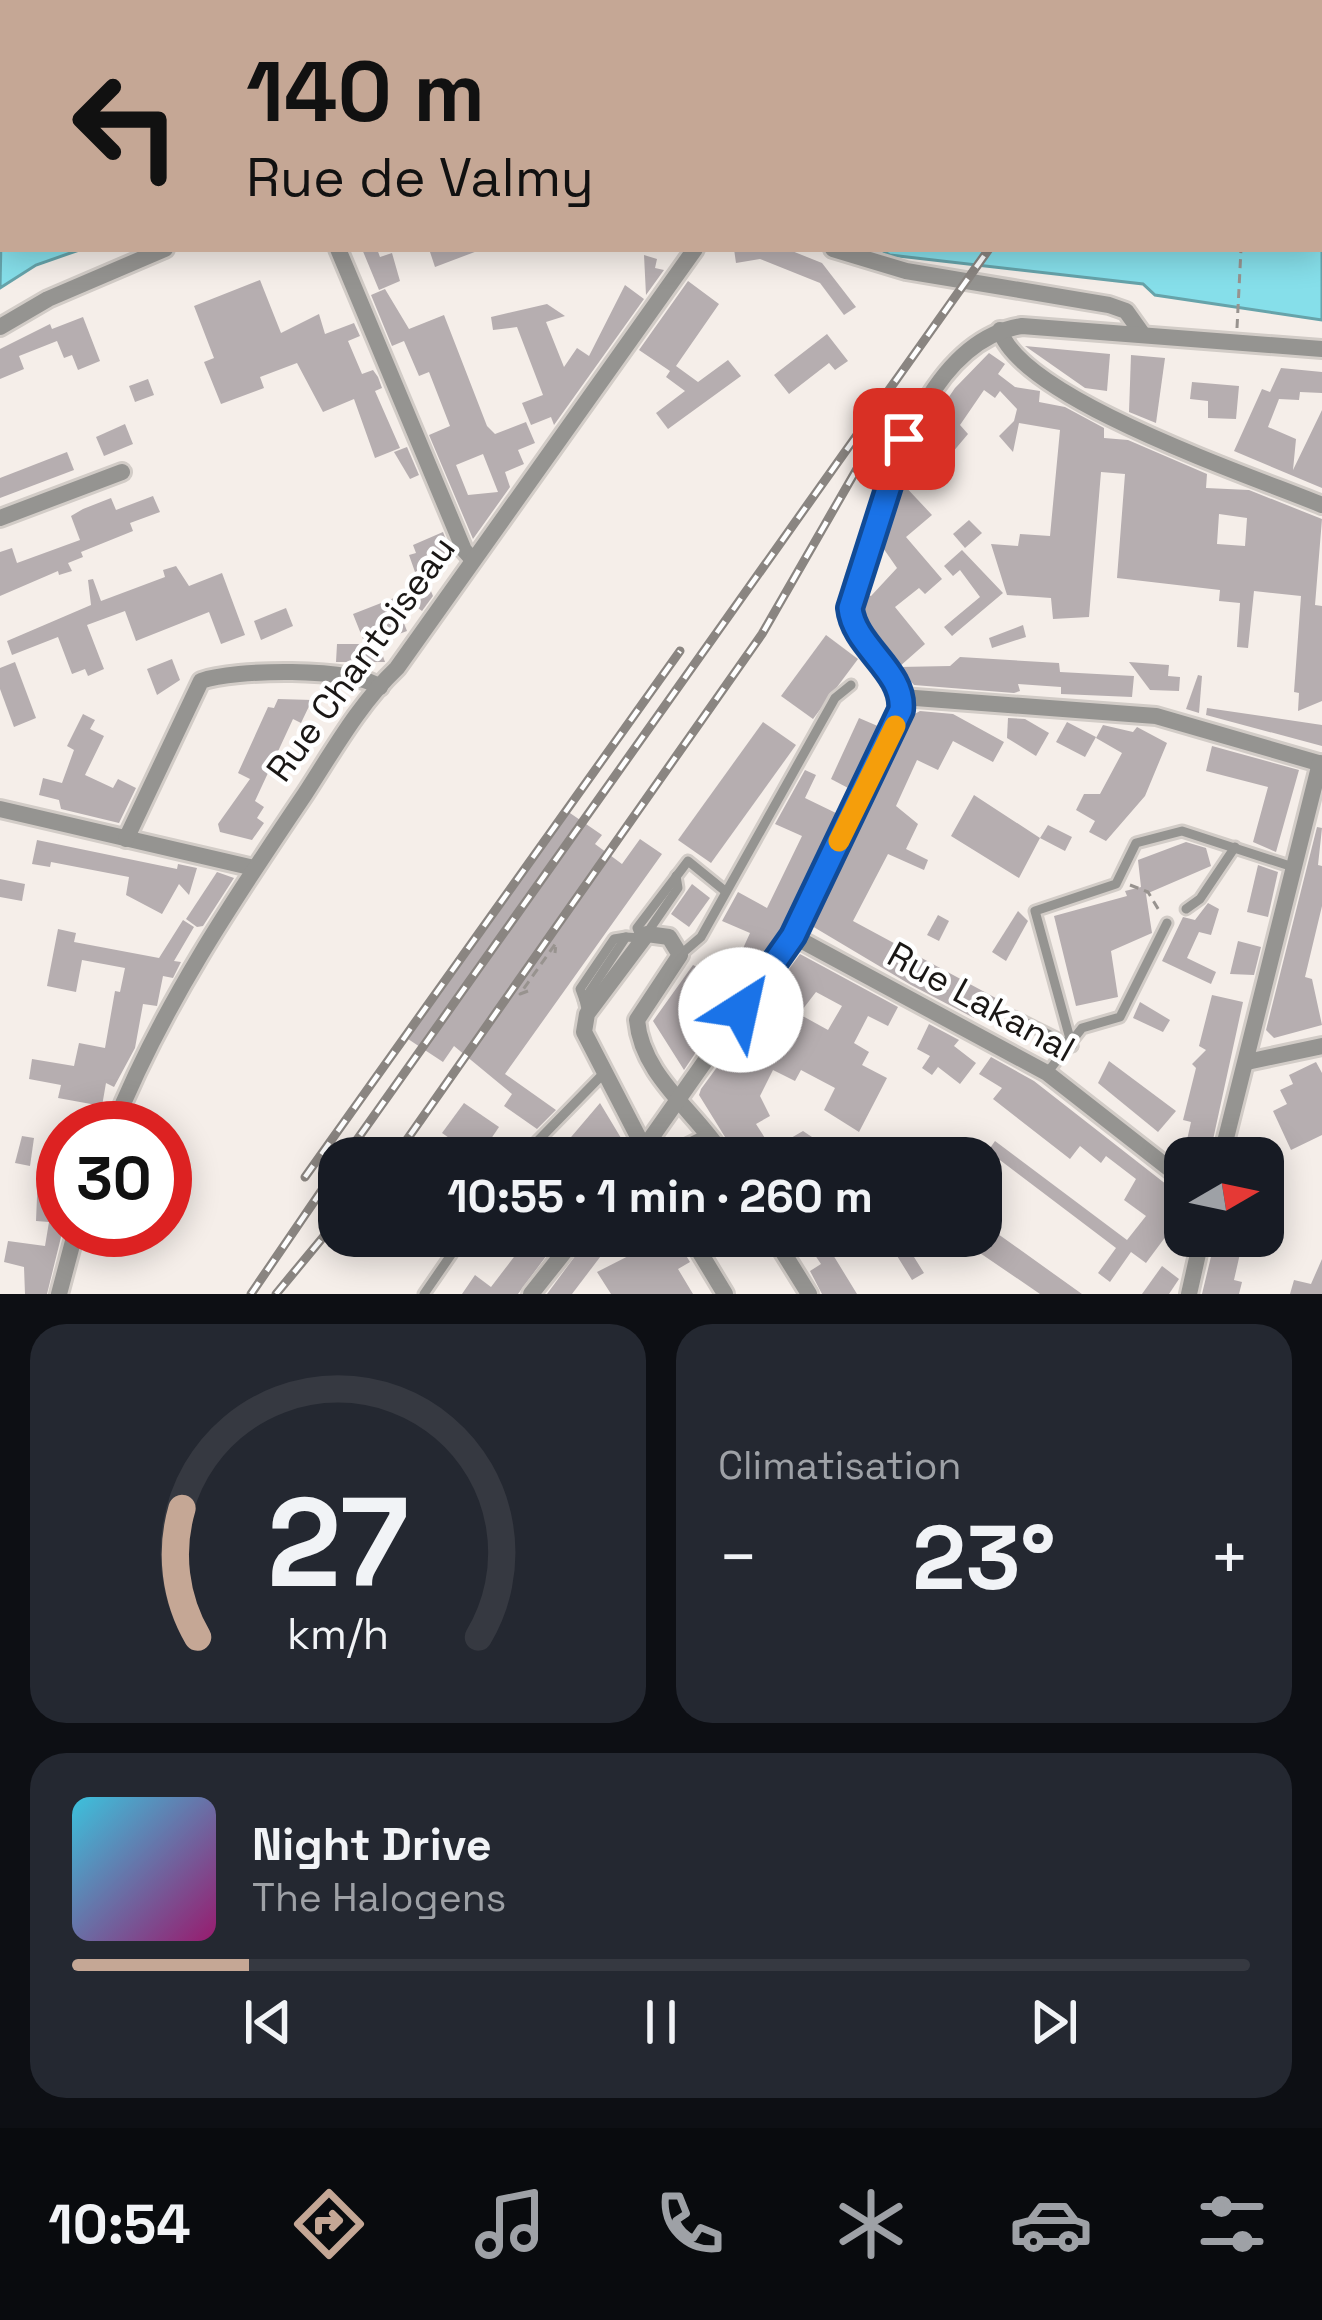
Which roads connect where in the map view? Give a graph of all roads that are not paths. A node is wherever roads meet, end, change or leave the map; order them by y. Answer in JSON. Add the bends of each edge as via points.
{"nodes":[{"id":1,"x":158,"y":252,"type":"edge"},
{"id":2,"x":339,"y":252,"type":"edge"},
{"id":3,"x":693,"y":252,"type":"edge"},
{"id":4,"x":843,"y":252,"type":"edge"},
{"id":5,"x":0,"y":327,"type":"edge"},
{"id":6,"x":1000,"y":330,"type":"junction"},
{"id":7,"x":1141,"y":332,"type":"junction"},
{"id":8,"x":1322,"y":349,"type":"edge"},
{"id":9,"x":122,"y":472,"type":"dead end"},
{"id":10,"x":1322,"y":505,"type":"edge"},
{"id":11,"x":0,"y":518,"type":"edge"},
{"id":12,"x":473,"y":560,"type":"junction"},
{"id":13,"x":850,"y":685,"type":"dead end"},
{"id":14,"x":380,"y":687,"type":"junction"},
{"id":15,"x":902,"y":697,"type":"junction"},
{"id":16,"x":1321,"y":763,"type":"edge"},
{"id":17,"x":0,"y":809,"type":"edge"},
{"id":18,"x":126,"y":839,"type":"junction"},
{"id":19,"x":1235,"y":848,"type":"junction"},
{"id":20,"x":1290,"y":866,"type":"junction"},
{"id":21,"x":254,"y":868,"type":"junction"},
{"id":22,"x":725,"y":891,"type":"junction"},
{"id":23,"x":1186,"y":909,"type":"dead end"},
{"id":24,"x":1167,"y":923,"type":"road end"},
{"id":25,"x":638,"y":936,"type":"junction"},
{"id":26,"x":793,"y":936,"type":"junction"},
{"id":27,"x":680,"y":956,"type":"junction"},
{"id":28,"x":1014,"y":1017,"type":"dead end"},
{"id":29,"x":1072,"y":1046,"type":"junction"},
{"id":30,"x":1322,"y":1046,"type":"edge"},
{"id":31,"x":1247,"y":1062,"type":"junction"},
{"id":32,"x":1047,"y":1072,"type":"junction"},
{"id":33,"x":604,"y":1073,"type":"junction"},
{"id":34,"x":126,"y":1101,"type":"edge"},
{"id":35,"x":678,"y":1102,"type":"junction"},
{"id":36,"x":542,"y":1137,"type":"edge"},
{"id":37,"x":635,"y":1137,"type":"edge"},
{"id":38,"x":654,"y":1137,"type":"edge"},
{"id":39,"x":708,"y":1137,"type":"edge"},
{"id":40,"x":1227,"y":1137,"type":"edge"},
{"id":41,"x":1164,"y":1164,"type":"edge"},
{"id":42,"x":69,"y":1257,"type":"edge"},
{"id":43,"x":450,"y":1257,"type":"edge"},
{"id":44,"x":561,"y":1257,"type":"edge"},
{"id":45,"x":703,"y":1257,"type":"edge"},
{"id":46,"x":786,"y":1257,"type":"edge"},
{"id":47,"x":1197,"y":1257,"type":"edge"},
{"id":48,"x":59,"y":1294,"type":"edge"},
{"id":49,"x":424,"y":1294,"type":"edge"},
{"id":50,"x":532,"y":1294,"type":"edge"},
{"id":51,"x":725,"y":1294,"type":"edge"},
{"id":52,"x":808,"y":1294,"type":"edge"},
{"id":53,"x":1189,"y":1294,"type":"edge"}],
"edges":[{"from":1,"to":5,"type":"street"},
{"from":2,"to":12,"type":"street"},
{"from":3,"to":12,"type":"street","name":"Rue Chantoiseau"},
{"from":4,"to":7,"type":"street","via":[[906,272],[1109,305],[1126,311]]},
{"from":6,"to":7,"type":"street"},
{"from":6,"to":10,"type":"street","via":[[1020,363],[1103,415]]},
{"from":6,"to":15,"type":"street","via":[[962,356],[898,449],[853,589],[853,625]]},
{"from":7,"to":8,"type":"street"},
{"from":9,"to":11,"type":"street"},
{"from":12,"to":14,"type":"street","name":"Rue Chantoiseau"},
{"from":13,"to":22,"type":"lane","via":[[835,698]]},
{"from":14,"to":18,"type":"street","via":[[356,677],[225,672],[202,681]]},
{"from":14,"to":21,"type":"street","name":"Rue Chantoiseau"},
{"from":15,"to":16,"type":"street","via":[[1156,716]]},
{"from":15,"to":26,"type":"street"},
{"from":16,"to":20,"type":"street"},
{"from":17,"to":18,"type":"street"},
{"from":18,"to":21,"type":"street"},
{"from":19,"to":20,"type":"lane"},
{"from":19,"to":23,"type":"lane"},
{"from":19,"to":29,"type":"lane","via":[[1182,831],[1136,843],[1116,884],[1035,911]]},
{"from":20,"to":31,"type":"street"},
{"from":21,"to":34,"type":"street","name":"Rue Chantoiseau"},
{"from":22,"to":25,"type":"lane","via":[[688,861],[678,888]]},
{"from":22,"to":27,"type":"lane","via":[[700,938]]},
{"from":24,"to":29,"type":"lane","via":[[1120,1017],[1082,1028]]},
{"from":25,"to":27,"type":"street","via":[[669,937]]},
{"from":25,"to":33,"type":"street","via":[[586,1007],[584,1032]]},
{"from":26,"to":32,"type":"street","name":"Rue Lakanal"},
{"from":26,"to":35,"type":"street"},
{"from":27,"to":35,"type":"street","via":[[637,1020],[642,1048]]},
{"from":28,"to":29,"type":"lane"},
{"from":29,"to":32,"type":"lane"},
{"from":30,"to":31,"type":"street"},
{"from":31,"to":40,"type":"street"},
{"from":32,"to":41,"type":"street","name":"Rue Lakanal"},
{"from":33,"to":36,"type":"lane"},
{"from":33,"to":37,"type":"street"},
{"from":35,"to":38,"type":"street"},
{"from":35,"to":39,"type":"street"},
{"from":42,"to":48,"type":"street"},
{"from":43,"to":49,"type":"lane"},
{"from":44,"to":50,"type":"street"},
{"from":45,"to":51,"type":"street"},
{"from":46,"to":52,"type":"street"},
{"from":47,"to":53,"type":"street"}]}
